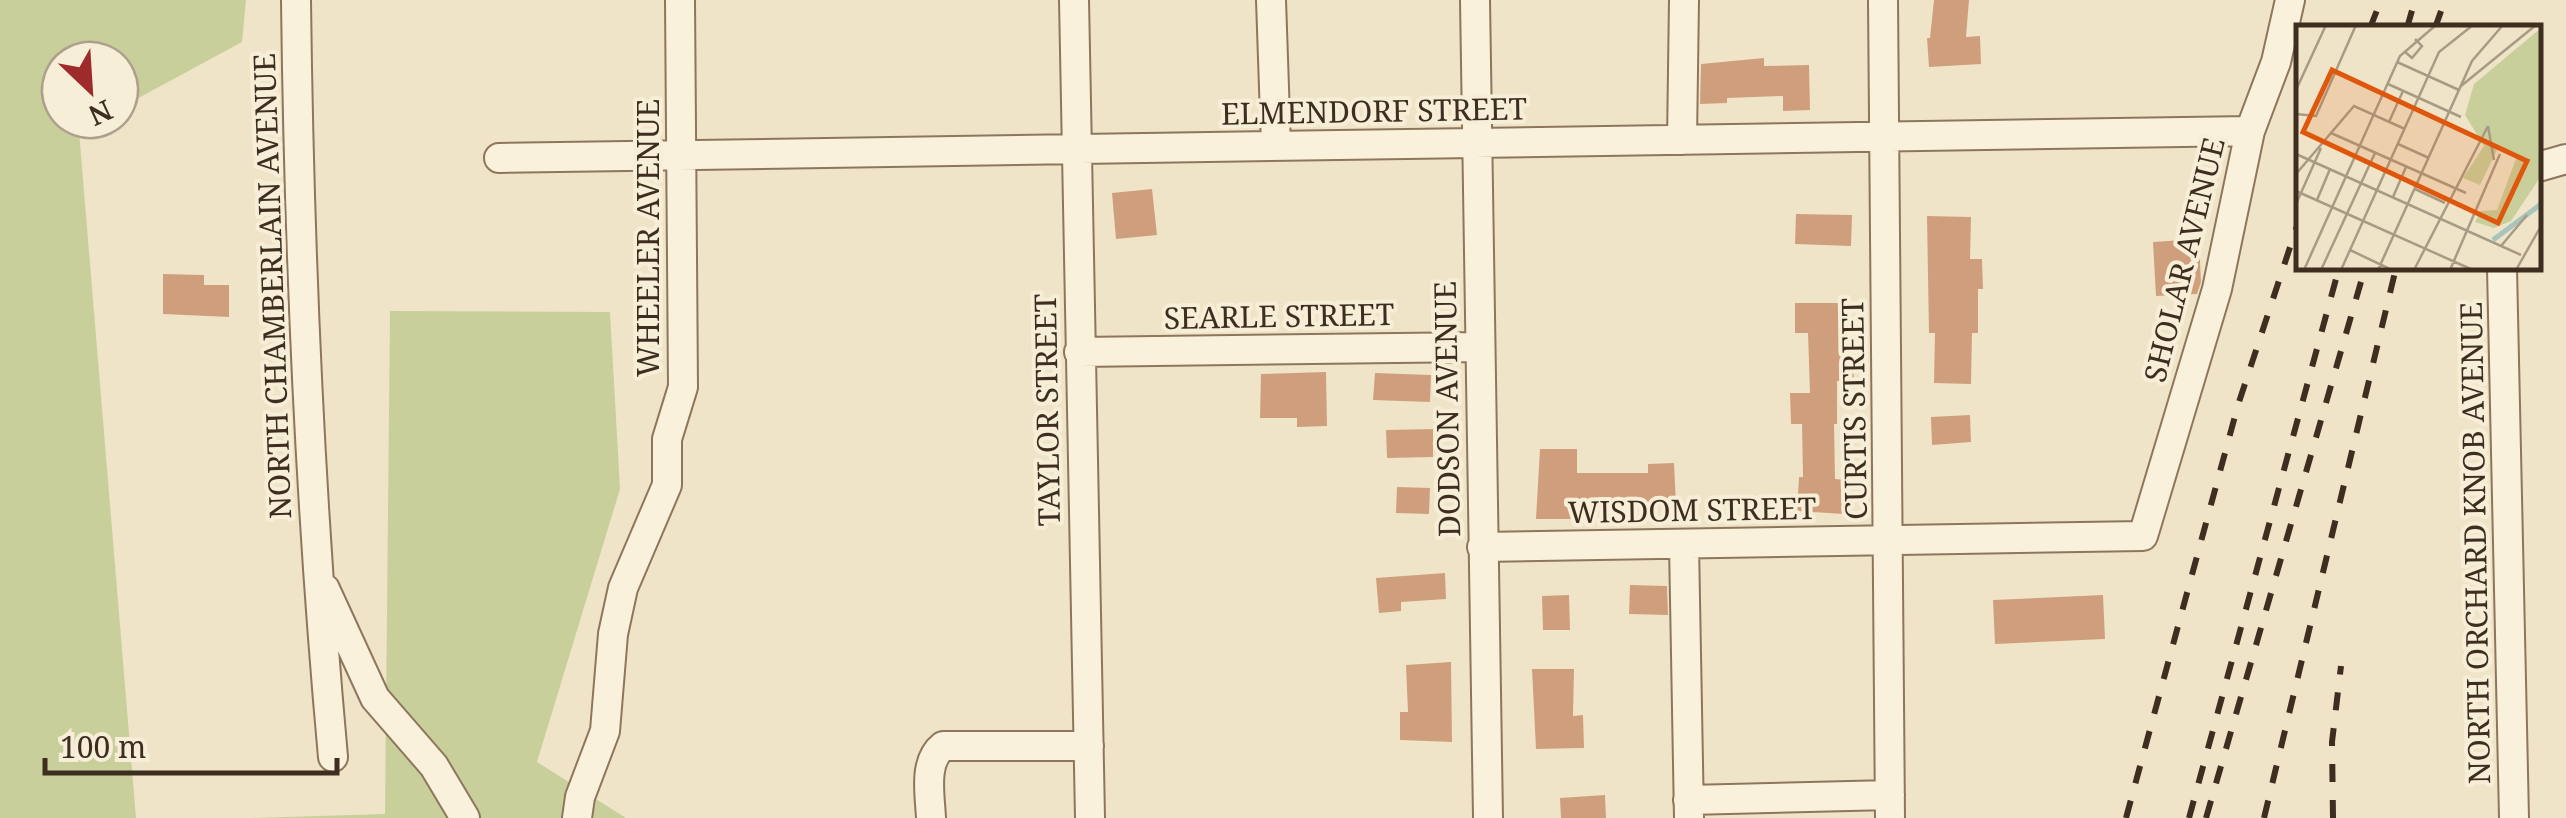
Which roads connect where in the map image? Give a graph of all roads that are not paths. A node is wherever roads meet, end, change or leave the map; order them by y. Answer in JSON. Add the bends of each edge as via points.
{"nodes":[{"id":1,"x":296,"y":0,"type":"edge"},
{"id":2,"x":680,"y":0,"type":"edge"},
{"id":3,"x":1074,"y":0,"type":"edge"},
{"id":4,"x":1271,"y":0,"type":"edge"},
{"id":5,"x":1475,"y":0,"type":"edge"},
{"id":6,"x":1684,"y":0,"type":"edge"},
{"id":7,"x":1883,"y":0,"type":"edge"},
{"id":8,"x":2289,"y":1,"type":"edge"},
{"id":9,"x":2250,"y":131,"type":"junction"},
{"id":10,"x":1884,"y":136,"type":"junction"},
{"id":11,"x":1682,"y":140,"type":"junction"},
{"id":12,"x":1478,"y":143,"type":"junction"},
{"id":13,"x":1276,"y":146,"type":"junction"},
{"id":14,"x":1076,"y":149,"type":"junction"},
{"id":15,"x":682,"y":155,"type":"junction"},
{"id":16,"x":499,"y":158,"type":"dead end"},
{"id":17,"x":2566,"y":159,"type":"edge"},
{"id":18,"x":2541,"y":166,"type":"edge"},
{"id":19,"x":2502,"y":270,"type":"edge"},
{"id":20,"x":1480,"y":347,"type":"junction"},
{"id":21,"x":1079,"y":352,"type":"junction"},
{"id":22,"x":2144,"y":536,"type":"joint"},
{"id":23,"x":1890,"y":540,"type":"junction"},
{"id":24,"x":1684,"y":544,"type":"junction"},
{"id":25,"x":1482,"y":546,"type":"junction"},
{"id":26,"x":316,"y":569,"type":"junction"},
{"id":27,"x":1089,"y":746,"type":"junction"},
{"id":28,"x":334,"y":757,"type":"dead end"},
{"id":29,"x":1890,"y":807,"type":"edge"},
{"id":30,"x":1688,"y":809,"type":"edge"},
{"id":31,"x":465,"y":818,"type":"edge"},
{"id":32,"x":577,"y":818,"type":"edge"},
{"id":33,"x":931,"y":818,"type":"edge"},
{"id":34,"x":1090,"y":818,"type":"edge"},
{"id":35,"x":1488,"y":818,"type":"edge"},
{"id":36,"x":2514,"y":818,"type":"edge"}],
"edges":[{"from":1,"to":26,"type":"street","name":"NORTH CHAMBERLAIN AVENUE"},
{"from":2,"to":15,"type":"street","name":"WHEELER AVENUE"},
{"from":3,"to":14,"type":"street","name":"TAYLOR STREET"},
{"from":4,"to":13,"type":"street"},
{"from":5,"to":12,"type":"street","name":"DODSON AVENUE"},
{"from":6,"to":11,"type":"street"},
{"from":7,"to":10,"type":"street","name":"CURTIS STREET"},
{"from":8,"to":9,"type":"street","name":"SHOLAR AVENUE","via":[[2276,62]]},
{"from":9,"to":10,"type":"street","name":"ELMENDORF STREET"},
{"from":9,"to":22,"type":"street","name":"SHOLAR AVENUE","via":[[2217,289]]},
{"from":10,"to":11,"type":"street","name":"ELMENDORF STREET"},
{"from":10,"to":23,"type":"street","name":"CURTIS STREET"},
{"from":11,"to":12,"type":"street","name":"ELMENDORF STREET"},
{"from":12,"to":13,"type":"street","name":"ELMENDORF STREET"},
{"from":12,"to":20,"type":"street","name":"DODSON AVENUE"},
{"from":13,"to":14,"type":"street","name":"ELMENDORF STREET"},
{"from":14,"to":15,"type":"street","name":"ELMENDORF STREET"},
{"from":14,"to":21,"type":"street","name":"TAYLOR STREET"},
{"from":15,"to":16,"type":"street","name":"ELMENDORF STREET"},
{"from":15,"to":32,"type":"street","name":"WHEELER AVENUE","via":[[683,387],[666,439],[667,485],[622,588],[605,731]]},
{"from":17,"to":18,"type":"street"},
{"from":19,"to":36,"type":"street","name":"NORTH ORCHARD KNOB AVENUE"},
{"from":20,"to":21,"type":"street","name":"SEARLE STREET"},
{"from":20,"to":25,"type":"street","name":"DODSON AVENUE"},
{"from":21,"to":27,"type":"street","name":"TAYLOR STREET"},
{"from":22,"to":23,"type":"street","name":"WISDOM STREET"},
{"from":23,"to":24,"type":"street","name":"WISDOM STREET"},
{"from":23,"to":29,"type":"street","name":"CURTIS STREET"},
{"from":24,"to":25,"type":"street","name":"WISDOM STREET"},
{"from":24,"to":30,"type":"street"},
{"from":25,"to":35,"type":"street","name":"DODSON AVENUE"},
{"from":26,"to":28,"type":"street","name":"NORTH CHAMBERLAIN AVENUE"},
{"from":26,"to":31,"type":"street","name":"NORTH CHAMBERLAIN AVENUE","via":[[375,698],[434,766]]},
{"from":27,"to":33,"type":"street","via":[[943,746],[931,763]]},
{"from":27,"to":34,"type":"street","name":"TAYLOR STREET"},
{"from":29,"to":30,"type":"street"}]}
